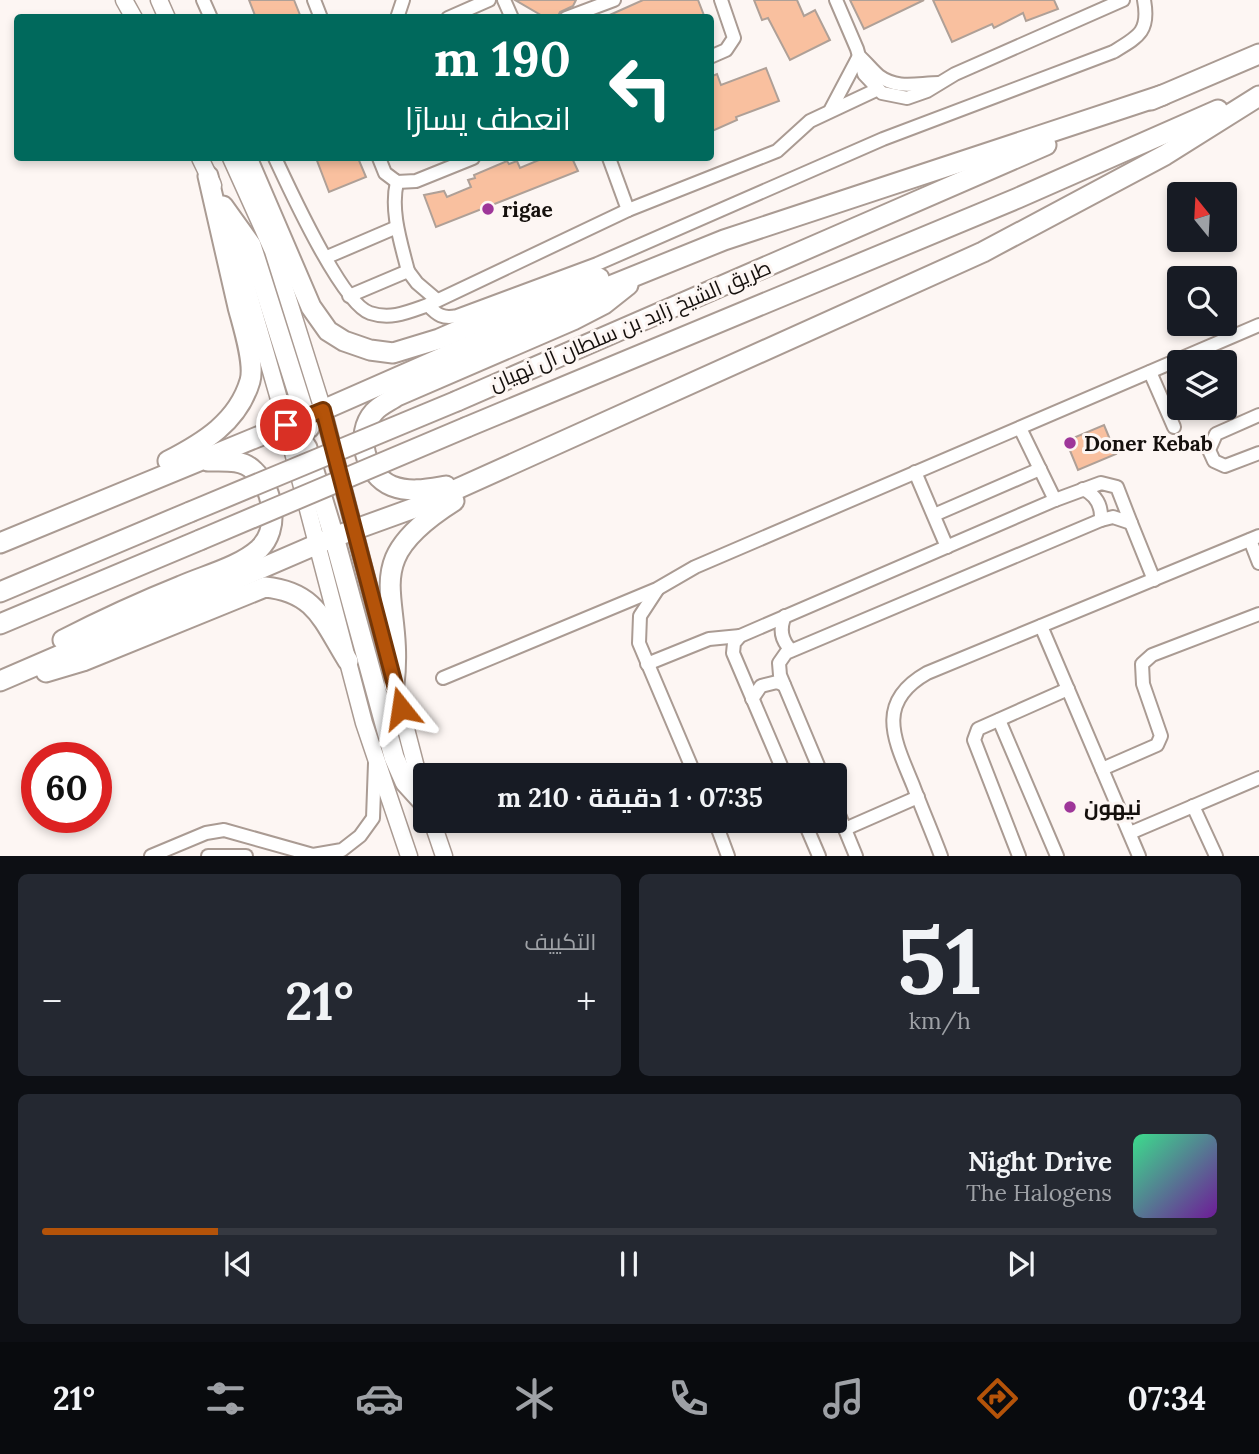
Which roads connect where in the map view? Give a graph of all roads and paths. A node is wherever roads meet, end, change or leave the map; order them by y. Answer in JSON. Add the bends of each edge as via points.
{"nodes":[{"id":1,"x":489,"y":0,"type":"edge"},
{"id":2,"x":614,"y":0,"type":"edge"},
{"id":3,"x":721,"y":0,"type":"edge"},
{"id":4,"x":836,"y":0,"type":"edge"},
{"id":5,"x":1124,"y":0,"type":"edge"},
{"id":6,"x":1144,"y":0,"type":"edge"},
{"id":7,"x":457,"y":14,"type":"edge"},
{"id":8,"x":577,"y":14,"type":"edge"},
{"id":9,"x":1259,"y":54,"type":"edge"},
{"id":10,"x":714,"y":55,"type":"edge"},
{"id":11,"x":859,"y":56,"type":"junction"},
{"id":12,"x":939,"y":82,"type":"junction"},
{"id":13,"x":876,"y":90,"type":"junction"},
{"id":14,"x":1259,"y":94,"type":"edge"},
{"id":15,"x":1163,"y":95,"type":"junction"},
{"id":16,"x":831,"y":109,"type":"junction"},
{"id":17,"x":201,"y":161,"type":"edge"},
{"id":18,"x":232,"y":161,"type":"edge"},
{"id":19,"x":248,"y":161,"type":"edge"},
{"id":20,"x":276,"y":161,"type":"edge"},
{"id":21,"x":380,"y":161,"type":"edge"},
{"id":22,"x":466,"y":161,"type":"edge"},
{"id":23,"x":610,"y":161,"type":"edge"},
{"id":24,"x":208,"y":176,"type":"junction"},
{"id":25,"x":397,"y":182,"type":"junction"},
{"id":26,"x":223,"y":206,"type":"junction"},
{"id":27,"x":628,"y":210,"type":"junction"},
{"id":28,"x":397,"y":227,"type":"junction"},
{"id":29,"x":327,"y":257,"type":"junction"},
{"id":30,"x":408,"y":271,"type":"junction"},
{"id":31,"x":645,"y":271,"type":"junction"},
{"id":32,"x":349,"y":296,"type":"junction"},
{"id":33,"x":432,"y":302,"type":"junction"},
{"id":34,"x":1259,"y":325,"type":"edge"},
{"id":35,"x":1150,"y":372,"type":"junction"},
{"id":36,"x":314,"y":413,"type":"junction"},
{"id":37,"x":1259,"y":415,"type":"edge"},
{"id":38,"x":286,"y":425,"type":"junction"},
{"id":39,"x":1174,"y":427,"type":"dead end"},
{"id":40,"x":1020,"y":428,"type":"junction"},
{"id":41,"x":1259,"y":453,"type":"edge"},
{"id":42,"x":196,"y":461,"type":"junction"},
{"id":43,"x":505,"y":468,"type":"junction"},
{"id":44,"x":1040,"y":469,"type":"junction"},
{"id":45,"x":915,"y":472,"type":"junction"},
{"id":46,"x":481,"y":478,"type":"junction"},
{"id":47,"x":1083,"y":489,"type":"junction"},
{"id":48,"x":1055,"y":500,"type":"junction"},
{"id":49,"x":934,"y":516,"type":"junction"},
{"id":50,"x":1101,"y":520,"type":"junction"},
{"id":51,"x":1131,"y":523,"type":"junction"},
{"id":52,"x":40,"y":526,"type":"junction"},
{"id":53,"x":353,"y":529,"type":"junction"},
{"id":54,"x":1254,"y":538,"type":"edge"},
{"id":55,"x":326,"y":540,"type":"junction"},
{"id":56,"x":0,"y":542,"type":"edge"},
{"id":57,"x":947,"y":547,"type":"junction"},
{"id":58,"x":1259,"y":563,"type":"edge"},
{"id":59,"x":1154,"y":580,"type":"junction"},
{"id":60,"x":657,"y":589,"type":"junction"},
{"id":61,"x":0,"y":592,"type":"edge"},
{"id":62,"x":1259,"y":614,"type":"edge"},
{"id":63,"x":785,"y":616,"type":"junction"},
{"id":64,"x":0,"y":624,"type":"edge"},
{"id":65,"x":1041,"y":626,"type":"junction"},
{"id":66,"x":740,"y":636,"type":"junction"},
{"id":67,"x":792,"y":650,"type":"junction"},
{"id":68,"x":348,"y":661,"type":"junction"},
{"id":69,"x":647,"y":664,"type":"junction"},
{"id":70,"x":443,"y":678,"type":"dead end"},
{"id":71,"x":0,"y":681,"type":"edge"},
{"id":72,"x":394,"y":685,"type":"junction"},
{"id":73,"x":784,"y":685,"type":"junction"},
{"id":74,"x":1068,"y":689,"type":"junction"},
{"id":75,"x":752,"y":699,"type":"junction"},
{"id":76,"x":999,"y":720,"type":"junction"},
{"id":77,"x":375,"y":758,"type":"junction"},
{"id":78,"x":414,"y":763,"type":"edge"},
{"id":79,"x":690,"y":763,"type":"edge"},
{"id":80,"x":780,"y":763,"type":"edge"},
{"id":81,"x":817,"y":763,"type":"edge"},
{"id":82,"x":1102,"y":769,"type":"junction"},
{"id":83,"x":1259,"y":778,"type":"edge"},
{"id":84,"x":413,"y":790,"type":"edge"},
{"id":85,"x":918,"y":797,"type":"junction"},
{"id":86,"x":1194,"y":806,"type":"junction"},
{"id":87,"x":847,"y":828,"type":"edge"},
{"id":88,"x":436,"y":833,"type":"edge"},
{"id":89,"x":719,"y":833,"type":"edge"},
{"id":90,"x":809,"y":833,"type":"edge"},
{"id":91,"x":847,"y":833,"type":"edge"},
{"id":92,"x":1130,"y":833,"type":"junction"},
{"id":93,"x":355,"y":849,"type":"edge"},
{"id":94,"x":726,"y":855,"type":"edge"},
{"id":95,"x":151,"y":856,"type":"edge"},
{"id":96,"x":208,"y":856,"type":"edge"},
{"id":97,"x":246,"y":856,"type":"edge"},
{"id":98,"x":409,"y":856,"type":"edge"},
{"id":99,"x":444,"y":856,"type":"edge"},
{"id":100,"x":819,"y":856,"type":"edge"},
{"id":101,"x":856,"y":856,"type":"edge"},
{"id":102,"x":942,"y":856,"type":"edge"},
{"id":103,"x":1019,"y":856,"type":"edge"},
{"id":104,"x":1057,"y":856,"type":"edge"},
{"id":105,"x":1139,"y":856,"type":"edge"},
{"id":106,"x":1216,"y":856,"type":"edge"}],
"edges":[{"from":1,"to":7,"type":"street"},
{"from":2,"to":8,"type":"street"},
{"from":3,"to":10,"type":"street","via":[[734,38],[726,50]]},
{"from":4,"to":11,"type":"street"},
{"from":5,"to":12,"type":"street"},
{"from":6,"to":33,"type":"street","via":[[1145,25],[1137,38],[1113,52],[883,139],[597,264],[457,316],[436,314]]},
{"from":9,"to":15,"type":"highway","name":"طريق الشيخ زايد بن سلطان آل نهيان"},
{"from":11,"to":12,"type":"street","via":[[895,84]]},
{"from":11,"to":13,"type":"street","via":[[864,74]]},
{"from":11,"to":16,"type":"street"},
{"from":12,"to":13,"type":"street","via":[[907,98]]},
{"from":13,"to":16,"type":"street"},
{"from":14,"to":43,"type":"highway","via":[[1165,155],[983,252]]},
{"from":14,"to":64,"type":"highway","name":"طريق الشيخ زايد بن سلطان آل نهيان","bridge":true},
{"from":15,"to":31,"type":"highway","via":[[775,222]]},
{"from":15,"to":61,"type":"highway","name":"طريق الشيخ زايد بن سلطان آل نهيان","bridge":true,"via":[[457,401]]},
{"from":16,"to":27,"type":"street","via":[[777,151]]},
{"from":17,"to":24,"type":"main road"},
{"from":18,"to":36,"type":"main road","via":[[273,251],[315,386]]},
{"from":19,"to":31,"type":"highway","via":[[311,307],[328,331],[370,350],[393,354],[559,290]]},
{"from":20,"to":29,"type":"street"},
{"from":21,"to":25,"type":"street","via":[[385,173]]},
{"from":22,"to":25,"type":"street","via":[[416,181]]},
{"from":23,"to":27,"type":"street"},
{"from":24,"to":26,"type":"main road"},
{"from":24,"to":52,"type":"highway","via":[[247,347],[251,379],[242,400],[226,423],[202,443]]},
{"from":25,"to":28,"type":"street"},
{"from":26,"to":36,"type":"highway","via":[[251,245]]},
{"from":26,"to":38,"type":"main road"},
{"from":27,"to":33,"type":"street"},
{"from":28,"to":29,"type":"street"},
{"from":28,"to":30,"type":"street"},
{"from":29,"to":32,"type":"street"},
{"from":30,"to":32,"type":"street"},
{"from":30,"to":33,"type":"street"},
{"from":31,"to":36,"type":"highway"},
{"from":31,"to":46,"type":"highway","via":[[593,309],[397,396],[374,411],[363,429],[365,453],[376,474],[391,485],[417,491]]},
{"from":32,"to":33,"type":"street","via":[[369,313],[397,317]]},
{"from":34,"to":35,"type":"street"},
{"from":35,"to":39,"type":"street"},
{"from":35,"to":40,"type":"street"},
{"from":36,"to":38,"type":"highway"},
{"from":36,"to":53,"type":"highway","via":[[337,513]]},
{"from":37,"to":41,"type":"street","via":[[1216,434],[1209,450],[1214,461],[1225,466]]},
{"from":38,"to":42,"type":"highway"},
{"from":38,"to":55,"type":"highway","via":[[295,429],[307,448]]},
{"from":40,"to":44,"type":"street"},
{"from":40,"to":45,"type":"street"},
{"from":42,"to":52,"type":"highway"},
{"from":42,"to":71,"type":"highway","via":[[234,460],[254,470],[269,495],[273,529],[259,548],[236,563],[65,639]]},
{"from":43,"to":46,"type":"highway"},
{"from":43,"to":72,"type":"highway","via":[[428,517],[398,549],[389,575],[398,655]]},
{"from":44,"to":48,"type":"street"},
{"from":44,"to":49,"type":"street"},
{"from":45,"to":49,"type":"street"},
{"from":45,"to":60,"type":"street","via":[[695,567]]},
{"from":46,"to":53,"type":"highway"},
{"from":47,"to":48,"type":"street"},
{"from":47,"to":50,"type":"street","via":[[1099,504]]},
{"from":47,"to":51,"type":"street","via":[[1101,483],[1117,487]]},
{"from":48,"to":57,"type":"street"},
{"from":49,"to":57,"type":"street"},
{"from":50,"to":51,"type":"street","via":[[1113,517]]},
{"from":50,"to":67,"type":"street"},
{"from":51,"to":59,"type":"street"},
{"from":52,"to":56,"type":"highway"},
{"from":53,"to":55,"type":"highway"},
{"from":53,"to":72,"type":"main road"},
{"from":54,"to":58,"type":"street"},
{"from":54,"to":59,"type":"street"},
{"from":55,"to":68,"type":"main road"},
{"from":55,"to":71,"type":"highway"},
{"from":55,"to":84,"type":"highway","via":[[386,734],[405,782]]},
{"from":57,"to":63,"type":"street"},
{"from":59,"to":65,"type":"street"},
{"from":60,"to":69,"type":"street","via":[[640,616],[638,629]]},
{"from":60,"to":70,"type":"street"},
{"from":62,"to":82,"type":"street","via":[[1152,655],[1142,664],[1143,684],[1161,736],[1157,745]]},
{"from":63,"to":66,"type":"street"},
{"from":63,"to":67,"type":"street","via":[[782,637]]},
{"from":65,"to":74,"type":"street"},
{"from":65,"to":85,"type":"street","via":[[927,673],[899,698],[893,716],[894,738]]},
{"from":66,"to":69,"type":"street","via":[[709,639]]},
{"from":66,"to":75,"type":"street","via":[[733,653]]},
{"from":67,"to":73,"type":"street","via":[[779,663]]},
{"from":68,"to":71,"type":"highway","via":[[308,600],[292,591],[265,587],[83,662]]},
{"from":68,"to":77,"type":"main road"},
{"from":69,"to":79,"type":"street"},
{"from":72,"to":78,"type":"main road"},
{"from":73,"to":75,"type":"street","via":[[761,686]]},
{"from":73,"to":81,"type":"street"},
{"from":74,"to":76,"type":"street"},
{"from":74,"to":82,"type":"street"},
{"from":75,"to":80,"type":"street"},
{"from":76,"to":103,"type":"street","via":[[978,729],[974,740]]},
{"from":76,"to":104,"type":"street"},
{"from":77,"to":93,"type":"street","via":[[373,818]]},
{"from":77,"to":98,"type":"main road"},
{"from":82,"to":92,"type":"street"},
{"from":83,"to":86,"type":"street"},
{"from":85,"to":87,"type":"street"},
{"from":85,"to":102,"type":"street"},
{"from":86,"to":92,"type":"street"},
{"from":86,"to":106,"type":"street"},
{"from":88,"to":99,"type":"main road"},
{"from":89,"to":94,"type":"street"},
{"from":90,"to":100,"type":"street"},
{"from":91,"to":101,"type":"street"},
{"from":92,"to":105,"type":"street"},
{"from":93,"to":95,"type":"street","via":[[313,855],[224,830]]},
{"from":96,"to":97,"type":"street"}]}
